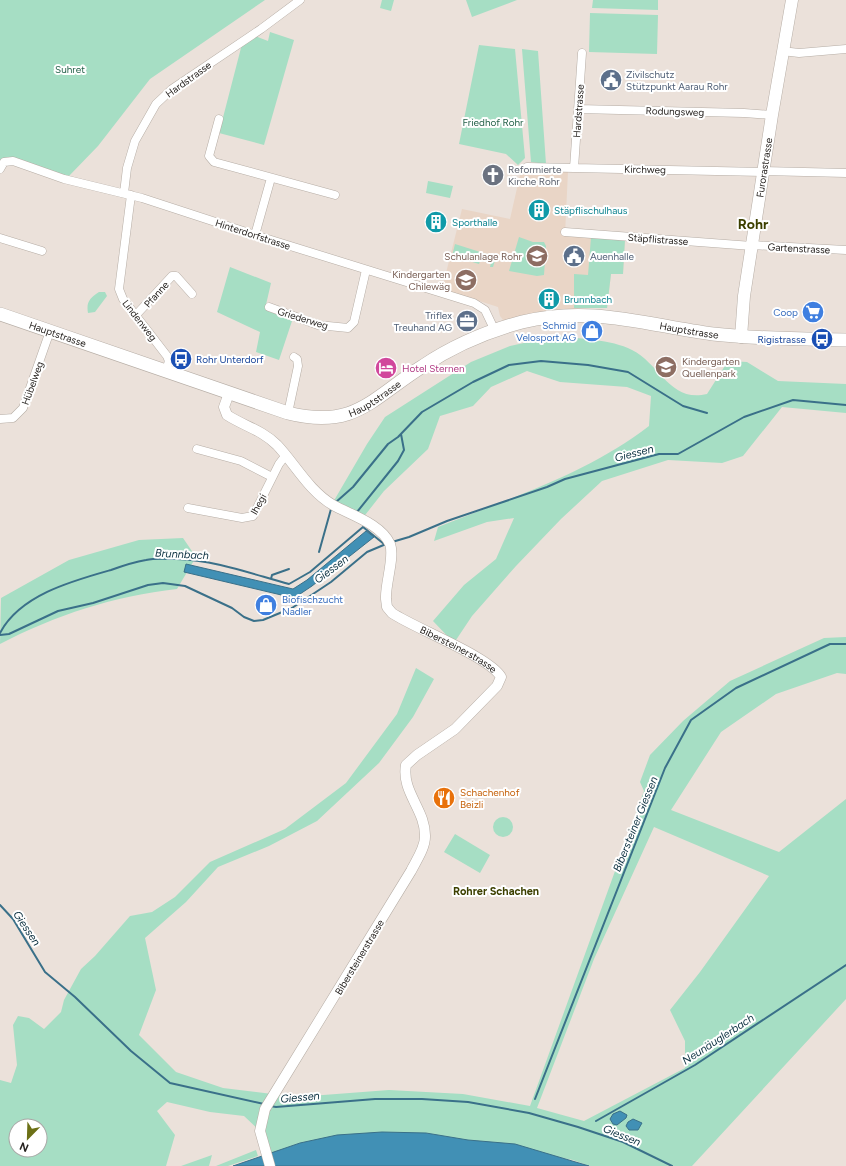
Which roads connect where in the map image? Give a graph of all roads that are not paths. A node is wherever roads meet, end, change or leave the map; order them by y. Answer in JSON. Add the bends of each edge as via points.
{"nodes":[{"id":1,"x":300,"y":0,"type":"edge"},
{"id":2,"x":792,"y":0,"type":"edge"},
{"id":3,"x":846,"y":49,"type":"edge"},
{"id":4,"x":782,"y":51,"type":"junction"},
{"id":5,"x":582,"y":53,"type":"dead end"},
{"id":6,"x":578,"y":109,"type":"junction"},
{"id":7,"x":772,"y":115,"type":"junction"},
{"id":8,"x":219,"y":119,"type":"dead end"},
{"id":9,"x":527,"y":167,"type":"dead end"},
{"id":10,"x":574,"y":168,"type":"junction"},
{"id":11,"x":0,"y":169,"type":"edge"},
{"id":12,"x":763,"y":171,"type":"junction"},
{"id":13,"x":846,"y":173,"type":"edge"},
{"id":14,"x":271,"y":178,"type":"junction"},
{"id":15,"x":127,"y":194,"type":"junction"},
{"id":16,"x":335,"y":195,"type":"dead end"},
{"id":17,"x":565,"y":232,"type":"dead end"},
{"id":18,"x":255,"y":235,"type":"junction"},
{"id":19,"x":0,"y":238,"type":"edge"},
{"id":20,"x":752,"y":246,"type":"junction"},
{"id":21,"x":42,"y":250,"type":"dead end"},
{"id":22,"x":846,"y":250,"type":"edge"},
{"id":23,"x":366,"y":270,"type":"junction"},
{"id":24,"x":192,"y":294,"type":"dead end"},
{"id":25,"x":269,"y":307,"type":"dead end"},
{"id":26,"x":0,"y":314,"type":"edge"},
{"id":27,"x":136,"y":315,"type":"junction"},
{"id":28,"x":50,"y":331,"type":"junction"},
{"id":29,"x":495,"y":331,"type":"junction"},
{"id":30,"x":741,"y":337,"type":"junction"},
{"id":31,"x":846,"y":340,"type":"edge"},
{"id":32,"x":294,"y":358,"type":"dead end"},
{"id":33,"x":166,"y":371,"type":"junction"},
{"id":34,"x":229,"y":393,"type":"junction"},
{"id":35,"x":288,"y":413,"type":"junction"},
{"id":36,"x":0,"y":419,"type":"edge"},
{"id":37,"x":197,"y":449,"type":"dead end"},
{"id":38,"x":286,"y":455,"type":"junction"},
{"id":39,"x":272,"y":478,"type":"junction"},
{"id":40,"x":188,"y":508,"type":"dead end"},
{"id":41,"x":270,"y":1166,"type":"edge"}],
"edges":[{"from":1,"to":15,"type":"street","name":"Hardstrasse","via":[[172,88],[156,104],[135,142],[127,168]]},
{"from":2,"to":4,"type":"main road","name":"Furorastrasse"},
{"from":3,"to":4,"type":"street","via":[[799,53]]},
{"from":4,"to":7,"type":"main road","name":"Furorastrasse"},
{"from":5,"to":6,"type":"street","name":"Hardstrasse"},
{"from":6,"to":7,"type":"street","name":"Rodungsweg"},
{"from":6,"to":10,"type":"street","name":"Hardstrasse"},
{"from":7,"to":12,"type":"main road","name":"Furorastrasse"},
{"from":8,"to":14,"type":"street","via":[[209,156],[211,160]]},
{"from":9,"to":10,"type":"street","name":"Kirchweg"},
{"from":10,"to":12,"type":"street","name":"Kirchweg"},
{"from":11,"to":15,"type":"street","name":"Hinterdorfstrasse","via":[[4,162],[13,161],[64,179]]},
{"from":12,"to":13,"type":"street","name":"Kirchweg"},
{"from":12,"to":20,"type":"main road","name":"Furorastrasse"},
{"from":14,"to":16,"type":"street"},
{"from":14,"to":18,"type":"street"},
{"from":15,"to":18,"type":"street","name":"Hinterdorfstrasse"},
{"from":15,"to":27,"type":"street","name":"Lindenweg","via":[[118,284],[123,299]]},
{"from":17,"to":20,"type":"street","name":"Stäpflistrasse"},
{"from":18,"to":23,"type":"street","name":"Hinterdorfstrasse"},
{"from":19,"to":21,"type":"street"},
{"from":20,"to":22,"type":"street","name":"Gartenstrasse"},
{"from":20,"to":30,"type":"main road","name":"Furorastrasse","via":[[742,311]]},
{"from":23,"to":25,"type":"street","name":"Griederweg","via":[[354,322],[348,328],[318,325]]},
{"from":23,"to":29,"type":"street","name":"Hinterdorfstrasse","via":[[474,303],[485,310]]},
{"from":24,"to":27,"type":"street","name":"Pfanne","via":[[176,276],[172,276]]},
{"from":26,"to":28,"type":"main road","name":"Hauptstrasse"},
{"from":27,"to":33,"type":"street","name":"Lindenweg","via":[[167,356],[169,361]]},
{"from":28,"to":33,"type":"main road","name":"Hauptstrasse"},
{"from":28,"to":36,"type":"street","name":"Hübelweg","via":[[23,408],[13,418]]},
{"from":29,"to":30,"type":"main road","name":"Hauptstrasse","via":[[545,317],[580,314],[623,318]]},
{"from":29,"to":35,"type":"main road","name":"Hauptstrasse","via":[[461,345],[424,365],[376,401],[357,411],[325,419]]},
{"from":30,"to":31,"type":"main road","name":"Hauptstrasse"},
{"from":32,"to":35,"type":"street","via":[[297,359],[298,366]]},
{"from":33,"to":34,"type":"main road","name":"Hauptstrasse"},
{"from":34,"to":35,"type":"main road","name":"Hauptstrasse"},
{"from":34,"to":38,"type":"street","name":"Bibersteinerstrasse","via":[[224,407],[227,415],[258,430]]},
{"from":37,"to":39,"type":"street","via":[[241,461]]},
{"from":38,"to":39,"type":"street","name":"Ihegi"},
{"from":38,"to":41,"type":"street","name":"Bibersteinerstrasse","via":[[312,488],[324,498],[362,519],[389,542],[391,551],[385,592],[387,607],[392,613],[480,660],[501,677],[456,729],[406,765],[406,784],[424,826],[425,838],[422,849],[265,1109],[260,1131]]},
{"from":39,"to":40,"type":"street","name":"Ihegi","via":[[255,514],[250,518]]}]}
